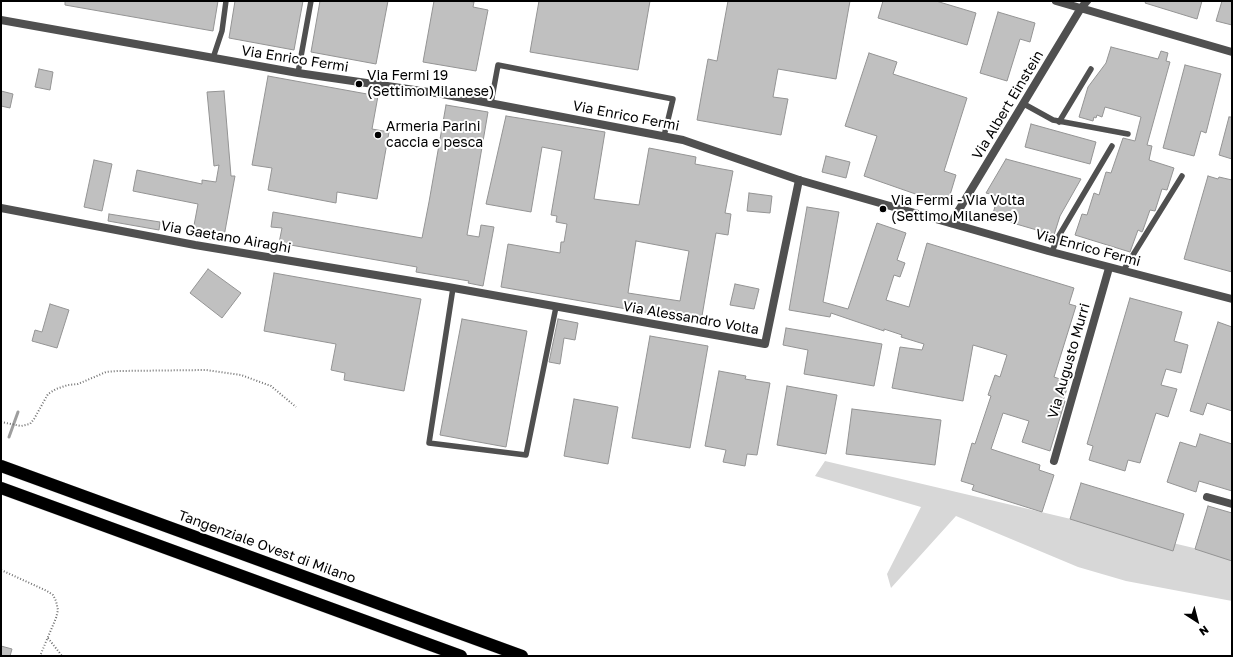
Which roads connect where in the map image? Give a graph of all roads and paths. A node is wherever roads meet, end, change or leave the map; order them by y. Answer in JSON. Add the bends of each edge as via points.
{"nodes":[{"id":1,"x":226,"y":1,"type":"edge"},
{"id":2,"x":311,"y":1,"type":"edge"},
{"id":3,"x":1056,"y":1,"type":"edge"},
{"id":4,"x":1088,"y":1,"type":"edge"},
{"id":5,"x":1081,"y":8,"type":"junction"},
{"id":6,"x":1,"y":20,"type":"edge"},
{"id":7,"x":1232,"y":52,"type":"edge"},
{"id":8,"x":213,"y":58,"type":"junction"},
{"id":9,"x":1091,"y":69,"type":"dead end"},
{"id":10,"x":298,"y":73,"type":"junction"},
{"id":11,"x":491,"y":103,"type":"junction"},
{"id":12,"x":1024,"y":104,"type":"junction"},
{"id":13,"x":1059,"y":122,"type":"junction"},
{"id":14,"x":1128,"y":134,"type":"dead end"},
{"id":15,"x":664,"y":136,"type":"junction"},
{"id":16,"x":1112,"y":146,"type":"dead end"},
{"id":17,"x":1182,"y":176,"type":"dead end"},
{"id":18,"x":799,"y":180,"type":"junction"},
{"id":19,"x":1,"y":208,"type":"edge"},
{"id":20,"x":951,"y":223,"type":"junction"},
{"id":21,"x":1052,"y":252,"type":"junction"},
{"id":22,"x":1109,"y":268,"type":"junction"},
{"id":23,"x":1123,"y":271,"type":"junction"},
{"id":24,"x":451,"y":288,"type":"junction"},
{"id":25,"x":1232,"y":299,"type":"edge"},
{"id":26,"x":556,"y":307,"type":"junction"},
{"id":27,"x":296,"y":407,"type":"dead end"},
{"id":28,"x":1,"y":422,"type":"edge"},
{"id":29,"x":1054,"y":461,"type":"dead end"},
{"id":30,"x":1,"y":466,"type":"edge"},
{"id":31,"x":1,"y":488,"type":"edge"},
{"id":32,"x":1207,"y":497,"type":"dead end"},
{"id":33,"x":1232,"y":504,"type":"edge"},
{"id":34,"x":1,"y":570,"type":"edge"},
{"id":35,"x":48,"y":638,"type":"junction"},
{"id":36,"x":40,"y":656,"type":"edge"},
{"id":37,"x":62,"y":656,"type":"edge"},
{"id":38,"x":461,"y":656,"type":"edge"},
{"id":39,"x":522,"y":656,"type":"edge"}],
"edges":[{"from":1,"to":8,"type":"lane","via":[[222,31]]},
{"from":2,"to":10,"type":"lane"},
{"from":3,"to":5,"type":"street"},
{"from":4,"to":5,"type":"street","name":"Via Albert Einstein"},
{"from":5,"to":7,"type":"street"},
{"from":5,"to":12,"type":"street","name":"Via Albert Einstein"},
{"from":6,"to":8,"type":"street","name":"Via Enrico Fermi"},
{"from":8,"to":10,"type":"street","name":"Via Enrico Fermi"},
{"from":9,"to":13,"type":"lane"},
{"from":10,"to":11,"type":"street","name":"Via Enrico Fermi"},
{"from":11,"to":15,"type":"street","name":"Via Enrico Fermi"},
{"from":11,"to":15,"type":"lane","via":[[498,66],[665,97],[673,99]]},
{"from":12,"to":13,"type":"lane"},
{"from":12,"to":20,"type":"street","name":"Via Albert Einstein"},
{"from":13,"to":14,"type":"lane"},
{"from":15,"to":18,"type":"street","name":"Via Enrico Fermi","via":[[683,140]]},
{"from":16,"to":21,"type":"lane"},
{"from":17,"to":23,"type":"lane"},
{"from":18,"to":20,"type":"street","name":"Via Enrico Fermi"},
{"from":18,"to":26,"type":"street","name":"Via Alessandro Volta","via":[[765,344]]},
{"from":19,"to":24,"type":"street","name":"Via Gaetano Airaghi","via":[[195,245]]},
{"from":20,"to":21,"type":"street","name":"Via Enrico Fermi"},
{"from":21,"to":22,"type":"street","name":"Via Enrico Fermi"},
{"from":22,"to":23,"type":"street","name":"Via Enrico Fermi"},
{"from":22,"to":29,"type":"street","name":"Via Augusto Murri"},
{"from":23,"to":25,"type":"street","name":"Via Enrico Fermi"},
{"from":24,"to":26,"type":"street","name":"Via Alessandro Volta"},
{"from":24,"to":26,"type":"lane","via":[[429,443],[526,455]]},
{"from":27,"to":28,"type":"path","via":[[271,386],[241,375],[206,370],[118,371],[106,372],[78,384],[56,388],[48,394],[30,424],[21,426]]},
{"from":30,"to":39,"type":"highway","name":"Tangenziale Ovest di Milano"},
{"from":31,"to":38,"type":"highway"},
{"from":32,"to":33,"type":"street"},
{"from":34,"to":35,"type":"path","via":[[52,595],[58,610]]},
{"from":35,"to":36,"type":"path"},
{"from":35,"to":37,"type":"path"}]}
